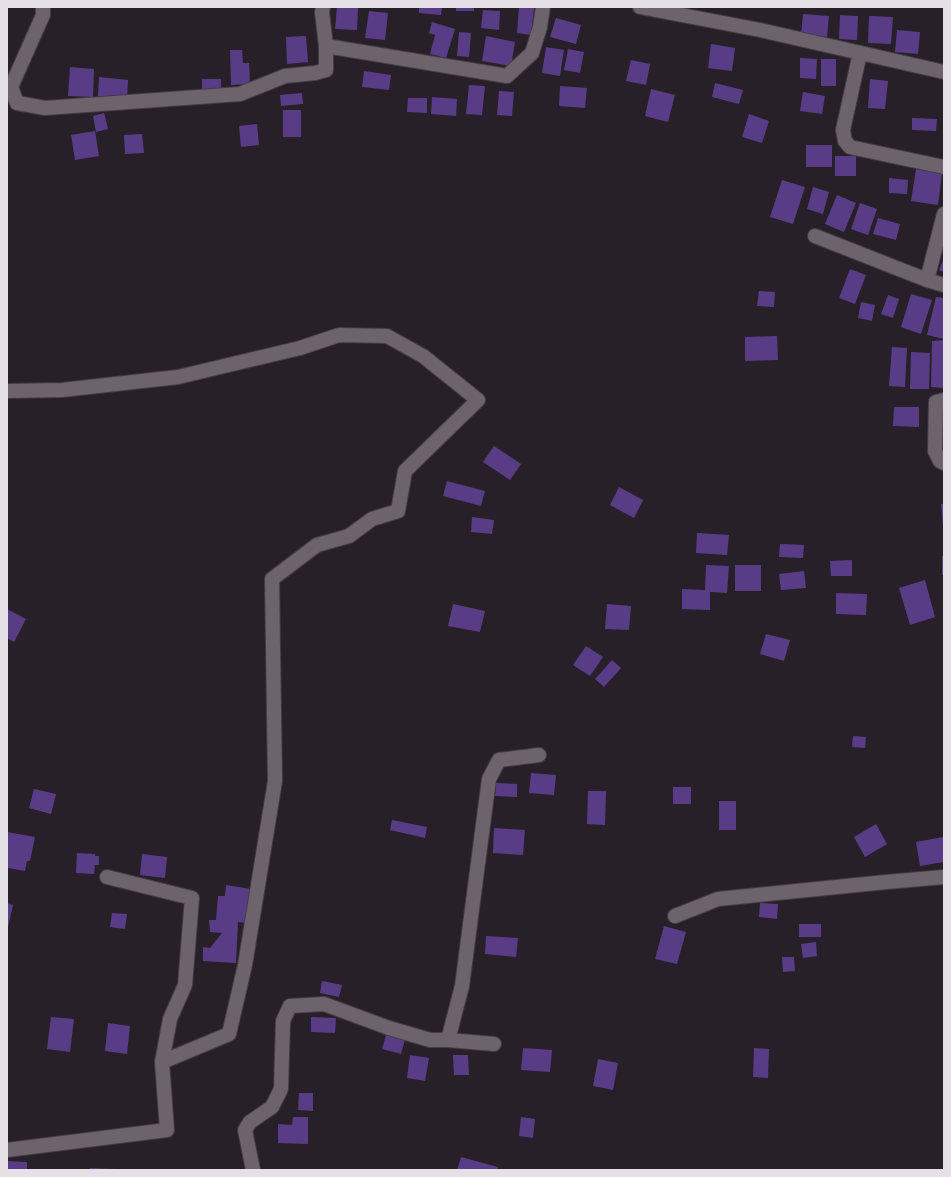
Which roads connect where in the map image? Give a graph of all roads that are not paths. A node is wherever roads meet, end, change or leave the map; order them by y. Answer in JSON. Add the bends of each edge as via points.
{"nodes":[{"id":1,"x":43,"y":7,"type":"edge"},
{"id":2,"x":323,"y":7,"type":"edge"},
{"id":3,"x":543,"y":7,"type":"edge"},
{"id":4,"x":640,"y":7,"type":"edge"},
{"id":5,"x":326,"y":46,"type":"junction"},
{"id":6,"x":860,"y":53,"type":"junction"},
{"id":7,"x":944,"y":72,"type":"edge"},
{"id":8,"x":944,"y":167,"type":"edge"},
{"id":9,"x":944,"y":214,"type":"edge"},
{"id":10,"x":815,"y":236,"type":"dead end"},
{"id":11,"x":927,"y":280,"type":"junction"},
{"id":12,"x":944,"y":285,"type":"edge"},
{"id":13,"x":7,"y":391,"type":"edge"},
{"id":14,"x":944,"y":400,"type":"edge"},
{"id":15,"x":944,"y":463,"type":"edge"},
{"id":16,"x":539,"y":755,"type":"dead end"},
{"id":17,"x":107,"y":877,"type":"dead end"},
{"id":18,"x":944,"y":877,"type":"edge"},
{"id":19,"x":675,"y":916,"type":"dead end"},
{"id":20,"x":448,"y":1040,"type":"junction"},
{"id":21,"x":494,"y":1044,"type":"dead end"},
{"id":22,"x":162,"y":1062,"type":"junction"},
{"id":23,"x":7,"y":1150,"type":"edge"},
{"id":24,"x":253,"y":1170,"type":"edge"}],
"edges":[{"from":1,"to":5,"type":"street","via":[[43,14],[11,87],[17,103],[45,108],[240,94],[285,76],[315,74],[326,70]]},
{"from":2,"to":5,"type":"street"},
{"from":3,"to":5,"type":"street","via":[[532,53],[507,76]]},
{"from":4,"to":6,"type":"street","via":[[760,30]]},
{"from":6,"to":7,"type":"street"},
{"from":6,"to":8,"type":"street","via":[[843,130],[845,141],[850,147]]},
{"from":9,"to":11,"type":"street"},
{"from":10,"to":11,"type":"street"},
{"from":11,"to":12,"type":"street"},
{"from":13,"to":22,"type":"street","via":[[62,390],[178,377],[300,348],[339,335],[387,336],[423,356],[478,400],[405,471],[398,511],[372,519],[349,536],[317,545],[272,579],[275,780],[246,966],[229,1034]]},
{"from":14,"to":15,"type":"street","via":[[936,402],[935,450],[940,461]]},
{"from":16,"to":20,"type":"street","via":[[499,760],[489,779],[462,986]]},
{"from":17,"to":22,"type":"street","via":[[192,898],[185,985],[170,1019]]},
{"from":18,"to":19,"type":"street","via":[[718,899]]},
{"from":20,"to":21,"type":"street"},
{"from":20,"to":24,"type":"street","via":[[430,1040],[324,1004],[290,1006],[283,1021],[281,1089],[272,1107],[250,1122],[245,1130]]},
{"from":22,"to":23,"type":"street","via":[[167,1130]]}]}
